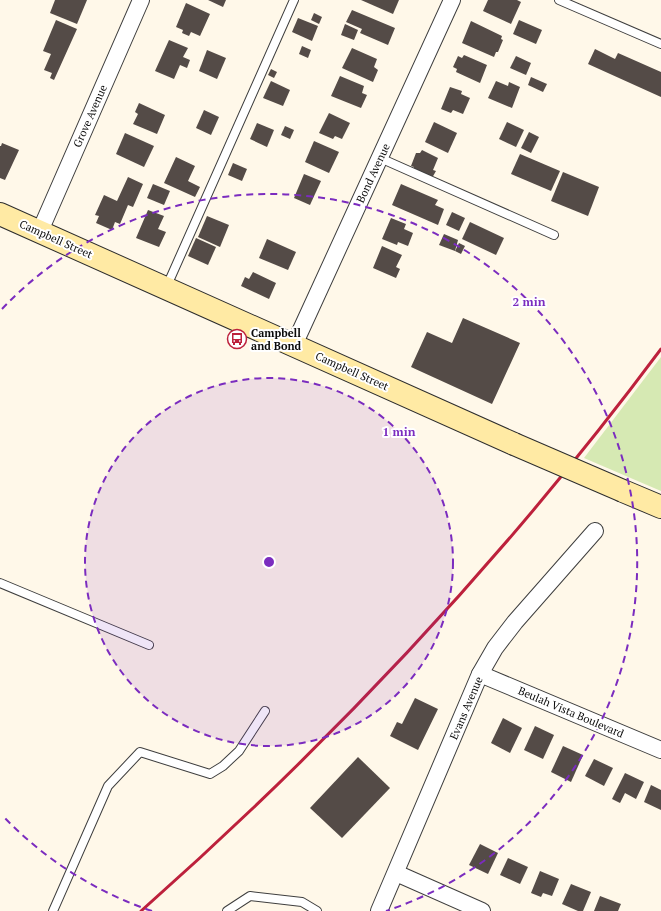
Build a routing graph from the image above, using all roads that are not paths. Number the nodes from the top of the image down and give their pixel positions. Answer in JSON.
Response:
{"nodes":[{"id":1,"x":141,"y":0,"type":"edge"},
{"id":2,"x":294,"y":0,"type":"edge"},
{"id":3,"x":452,"y":0,"type":"edge"},
{"id":4,"x":559,"y":0,"type":"edge"},
{"id":5,"x":661,"y":44,"type":"edge"},
{"id":6,"x":380,"y":158,"type":"junction"},
{"id":7,"x":0,"y":214,"type":"edge"},
{"id":8,"x":40,"y":231,"type":"junction"},
{"id":9,"x":554,"y":235,"type":"dead end"},
{"id":10,"x":166,"y":288,"type":"junction"},
{"id":11,"x":294,"y":346,"type":"junction"},
{"id":12,"x":661,"y":507,"type":"edge"},
{"id":13,"x":595,"y":531,"type":"dead end"},
{"id":14,"x":0,"y":583,"type":"edge"},
{"id":15,"x":149,"y":645,"type":"dead end"},
{"id":16,"x":480,"y":674,"type":"junction"},
{"id":17,"x":265,"y":711,"type":"dead end"},
{"id":18,"x":661,"y":750,"type":"edge"},
{"id":19,"x":396,"y":873,"type":"junction"},
{"id":20,"x":315,"y":910,"type":"edge"},
{"id":21,"x":53,"y":911,"type":"edge"},
{"id":22,"x":227,"y":911,"type":"edge"},
{"id":23,"x":379,"y":911,"type":"edge"},
{"id":24,"x":482,"y":911,"type":"edge"}],
"edges":[{"from":1,"to":8,"type":"street","name":"Grove Avenue"},
{"from":2,"to":10,"type":"lane"},
{"from":3,"to":6,"type":"street","name":"Bond Avenue"},
{"from":4,"to":5,"type":"lane"},
{"from":6,"to":9,"type":"lane"},
{"from":6,"to":11,"type":"street","name":"Bond Avenue"},
{"from":7,"to":8,"type":"main road","name":"Campbell Street"},
{"from":8,"to":10,"type":"main road","name":"Campbell Street"},
{"from":10,"to":11,"type":"main road","name":"Campbell Street"},
{"from":11,"to":12,"type":"main road","name":"Campbell Street","bridge":true},
{"from":13,"to":16,"type":"street","name":"Evans Avenue"},
{"from":14,"to":15,"type":"lane"},
{"from":16,"to":18,"type":"street","name":"Beulah Vista Boulevard"},
{"from":16,"to":19,"type":"street","name":"Evans Avenue"},
{"from":17,"to":21,"type":"lane"},
{"from":19,"to":23,"type":"street","name":"Evans Avenue"},
{"from":19,"to":24,"type":"street"},
{"from":20,"to":22,"type":"lane"}]}
